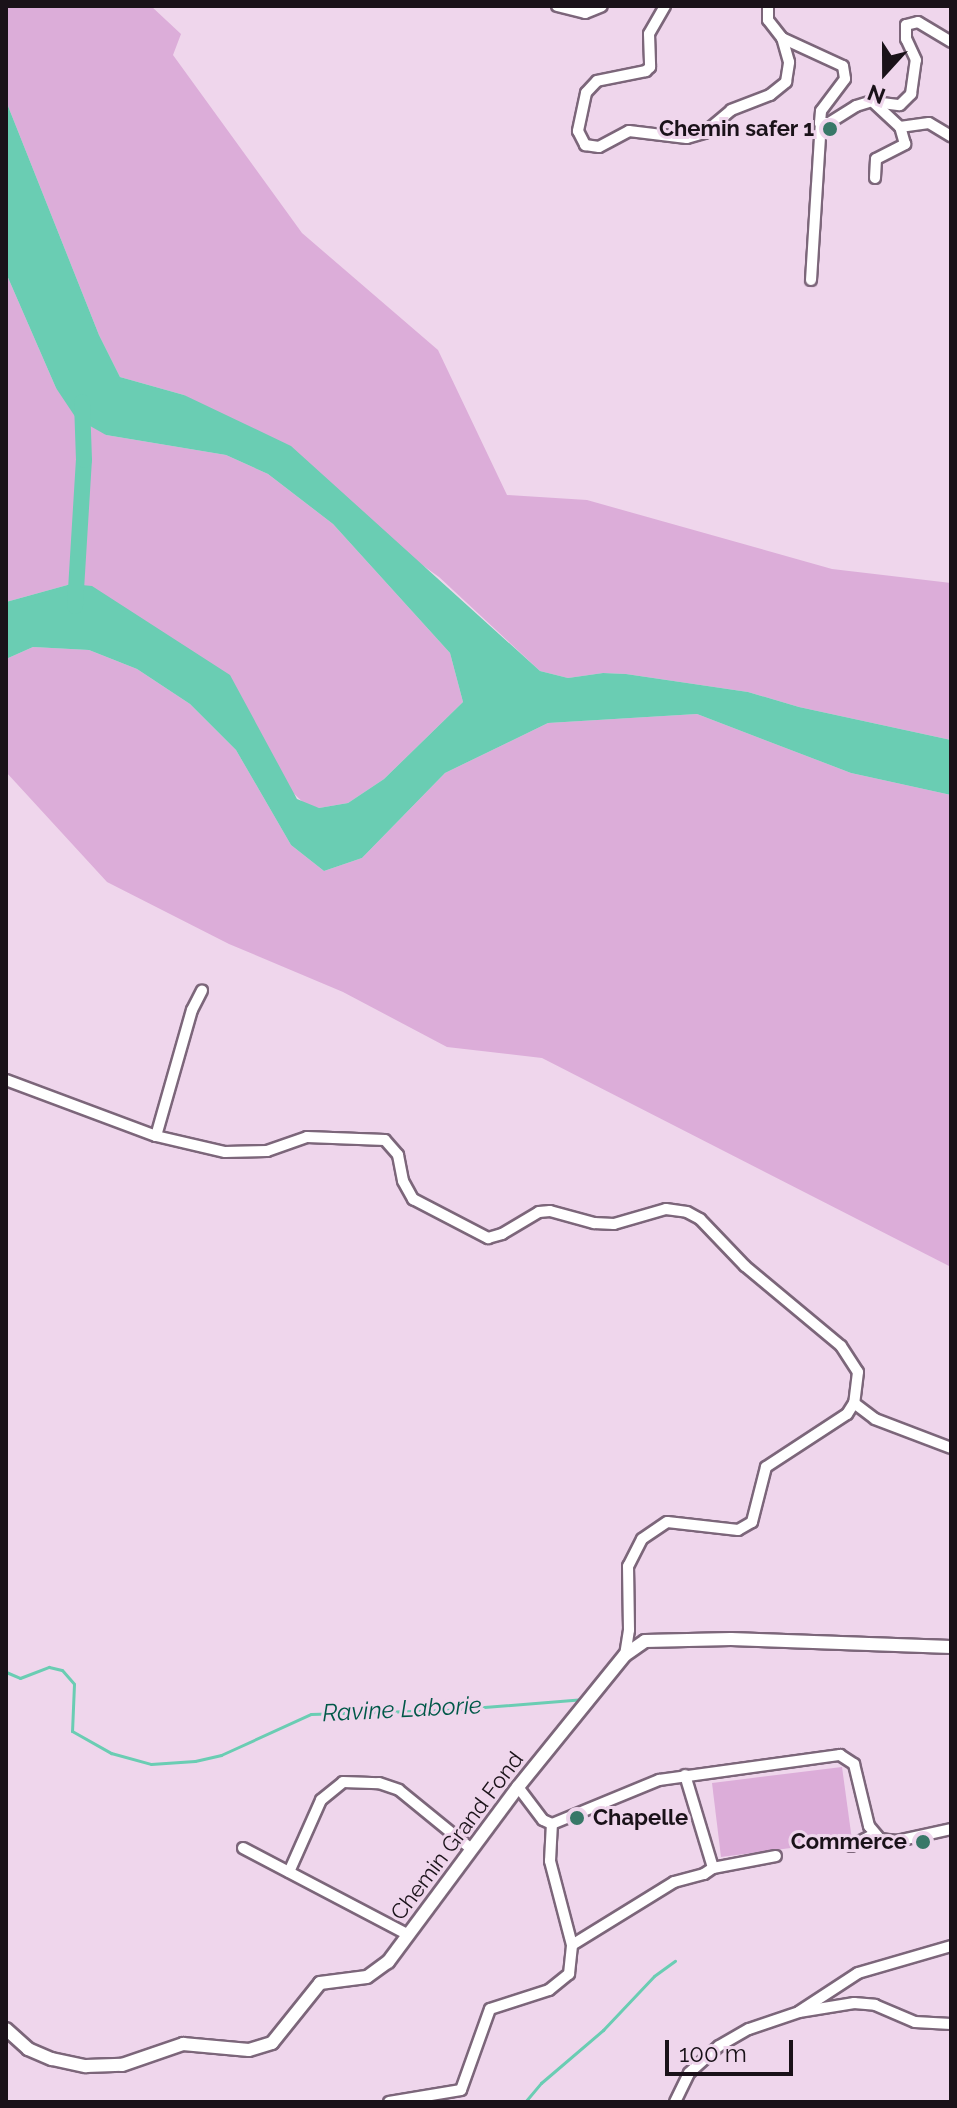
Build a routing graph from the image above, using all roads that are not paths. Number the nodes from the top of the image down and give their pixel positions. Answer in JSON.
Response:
{"nodes":[{"id":1,"x":557,"y":6,"type":"edge"},
{"id":2,"x":602,"y":6,"type":"edge"},
{"id":3,"x":665,"y":6,"type":"edge"},
{"id":4,"x":768,"y":6,"type":"edge"},
{"id":5,"x":782,"y":38,"type":"junction"},
{"id":6,"x":951,"y":42,"type":"edge"},
{"id":7,"x":872,"y":101,"type":"junction"},
{"id":8,"x":821,"y":123,"type":"junction"},
{"id":9,"x":900,"y":127,"type":"junction"},
{"id":10,"x":951,"y":136,"type":"edge"},
{"id":11,"x":875,"y":178,"type":"dead end"},
{"id":12,"x":811,"y":280,"type":"dead end"},
{"id":13,"x":202,"y":990,"type":"dead end"},
{"id":14,"x":6,"y":1080,"type":"edge"},
{"id":15,"x":156,"y":1136,"type":"junction"},
{"id":16,"x":854,"y":1403,"type":"junction"},
{"id":17,"x":951,"y":1448,"type":"edge"},
{"id":18,"x":951,"y":1647,"type":"edge"},
{"id":19,"x":625,"y":1655,"type":"junction"},
{"id":20,"x":685,"y":1775,"type":"junction"},
{"id":21,"x":518,"y":1787,"type":"junction"},
{"id":22,"x":552,"y":1824,"type":"junction"},
{"id":23,"x":951,"y":1829,"type":"edge"},
{"id":24,"x":873,"y":1835,"type":"junction"},
{"id":25,"x":851,"y":1846,"type":"dead end"},
{"id":26,"x":243,"y":1848,"type":"dead end"},
{"id":27,"x":470,"y":1848,"type":"junction"},
{"id":28,"x":776,"y":1856,"type":"dead end"},
{"id":29,"x":713,"y":1868,"type":"junction"},
{"id":30,"x":289,"y":1872,"type":"junction"},
{"id":31,"x":407,"y":1934,"type":"junction"},
{"id":32,"x":572,"y":1945,"type":"junction"},
{"id":33,"x":951,"y":1946,"type":"edge"},
{"id":34,"x":799,"y":2012,"type":"junction"},
{"id":35,"x":951,"y":2024,"type":"edge"},
{"id":36,"x":6,"y":2029,"type":"edge"},
{"id":37,"x":389,"y":2102,"type":"edge"},
{"id":38,"x":675,"y":2102,"type":"edge"}],
"edges":[{"from":1,"to":2,"type":"street"},
{"from":3,"to":5,"type":"street"},
{"from":4,"to":5,"type":"street"},
{"from":5,"to":8,"type":"street"},
{"from":6,"to":7,"type":"street"},
{"from":7,"to":8,"type":"street"},
{"from":7,"to":9,"type":"street"},
{"from":8,"to":12,"type":"street"},
{"from":9,"to":10,"type":"street"},
{"from":9,"to":11,"type":"street"},
{"from":13,"to":15,"type":"street"},
{"from":14,"to":15,"type":"street"},
{"from":15,"to":16,"type":"street"},
{"from":16,"to":17,"type":"street"},
{"from":16,"to":19,"type":"street"},
{"from":18,"to":19,"type":"street","name":"Chemin Grand Fond"},
{"from":19,"to":21,"type":"street","name":"Chemin Grand Fond"},
{"from":20,"to":22,"type":"street"},
{"from":20,"to":24,"type":"street"},
{"from":20,"to":29,"type":"street"},
{"from":21,"to":22,"type":"street"},
{"from":21,"to":27,"type":"street","name":"Chemin Grand Fond"},
{"from":22,"to":32,"type":"street"},
{"from":23,"to":24,"type":"street"},
{"from":24,"to":25,"type":"street"},
{"from":26,"to":30,"type":"street"},
{"from":27,"to":30,"type":"street"},
{"from":27,"to":31,"type":"street","name":"Chemin Grand Fond"},
{"from":28,"to":29,"type":"street"},
{"from":29,"to":32,"type":"street"},
{"from":30,"to":31,"type":"street"},
{"from":31,"to":36,"type":"street","name":"Chemin Grand Fond"},
{"from":32,"to":37,"type":"street"},
{"from":33,"to":34,"type":"street"},
{"from":34,"to":35,"type":"street"},
{"from":34,"to":38,"type":"street"}]}
